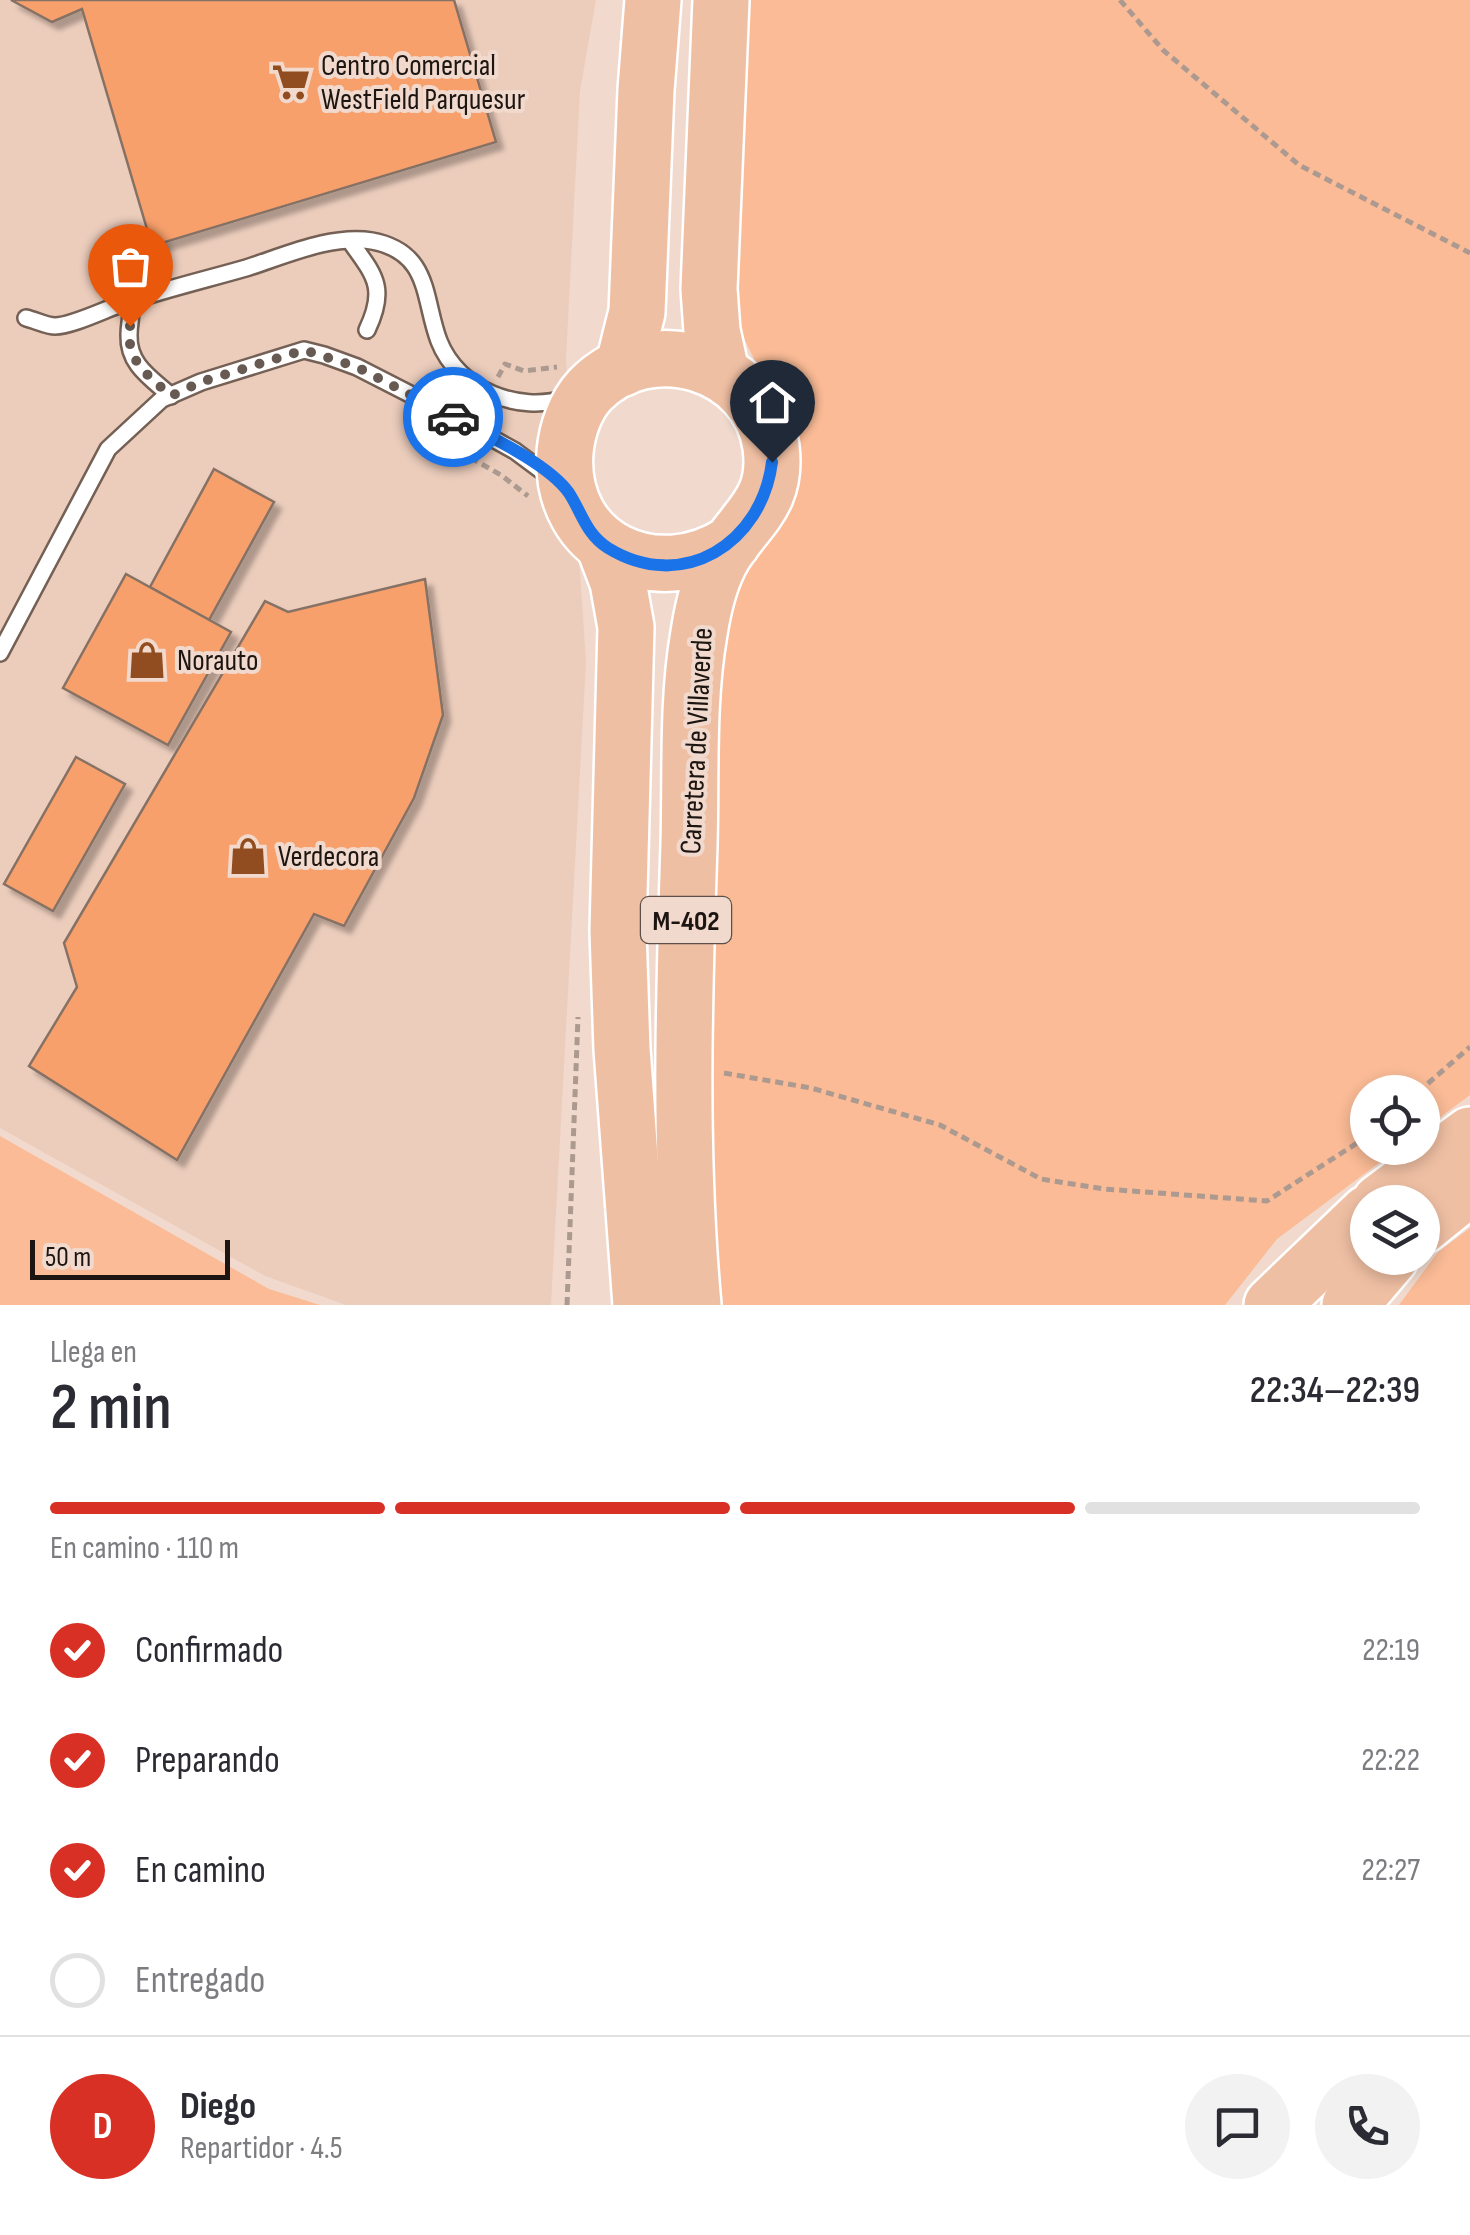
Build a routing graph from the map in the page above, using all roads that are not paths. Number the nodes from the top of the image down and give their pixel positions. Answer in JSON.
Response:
{"nodes":[{"id":1,"x":653,"y":0,"type":"edge"},
{"id":2,"x":722,"y":0,"type":"edge"},
{"id":3,"x":350,"y":241,"type":"junction"},
{"id":4,"x":130,"y":301,"type":"junction"},
{"id":5,"x":26,"y":318,"type":"dead end"},
{"id":6,"x":367,"y":330,"type":"dead end"},
{"id":7,"x":721,"y":372,"type":"junction"},
{"id":8,"x":593,"y":374,"type":"junction"},
{"id":9,"x":171,"y":396,"type":"junction"},
{"id":10,"x":553,"y":499,"type":"junction"},
{"id":11,"x":732,"y":543,"type":"junction"},
{"id":12,"x":604,"y":545,"type":"junction"},
{"id":13,"x":0,"y":654,"type":"edge"},
{"id":14,"x":599,"y":997,"type":"junction"},
{"id":15,"x":1470,"y":1135,"type":"edge"},
{"id":16,"x":1403,"y":1185,"type":"edge"},
{"id":17,"x":1470,"y":1187,"type":"edge"},
{"id":18,"x":1440,"y":1211,"type":"edge"},
{"id":19,"x":1350,"y":1230,"type":"edge"},
{"id":20,"x":1376,"y":1275,"type":"edge"},
{"id":21,"x":603,"y":1305,"type":"edge"},
{"id":22,"x":641,"y":1305,"type":"edge"},
{"id":23,"x":693,"y":1305,"type":"edge"},
{"id":24,"x":1272,"y":1305,"type":"edge"},
{"id":25,"x":1350,"y":1305,"type":"edge"}],
"edges":[{"from":1,"to":8,"type":"highway"},
{"from":2,"to":7,"type":"highway"},
{"from":3,"to":4,"type":"lane"},
{"from":3,"to":6,"type":"lane"},
{"from":3,"to":8,"type":"lane"},
{"from":4,"to":5,"type":"lane"},
{"from":4,"to":9,"type":"lane"},
{"from":7,"to":8,"type":"highway"},
{"from":7,"to":11,"type":"highway"},
{"from":8,"to":10,"type":"highway"},
{"from":9,"to":10,"type":"lane"},
{"from":9,"to":13,"type":"lane"},
{"from":10,"to":12,"type":"highway"},
{"from":11,"to":12,"type":"highway"},
{"from":11,"to":23,"type":"highway","name":"Carretera de Villaverde","number":"M-402"},
{"from":12,"to":14,"type":"highway","number":"M-402"},
{"from":14,"to":21,"type":"highway"},
{"from":14,"to":22,"type":"highway","number":"M-402"},
{"from":15,"to":16,"type":"highway"},
{"from":17,"to":18,"type":"highway"},
{"from":19,"to":24,"type":"highway"},
{"from":20,"to":25,"type":"highway"}]}
